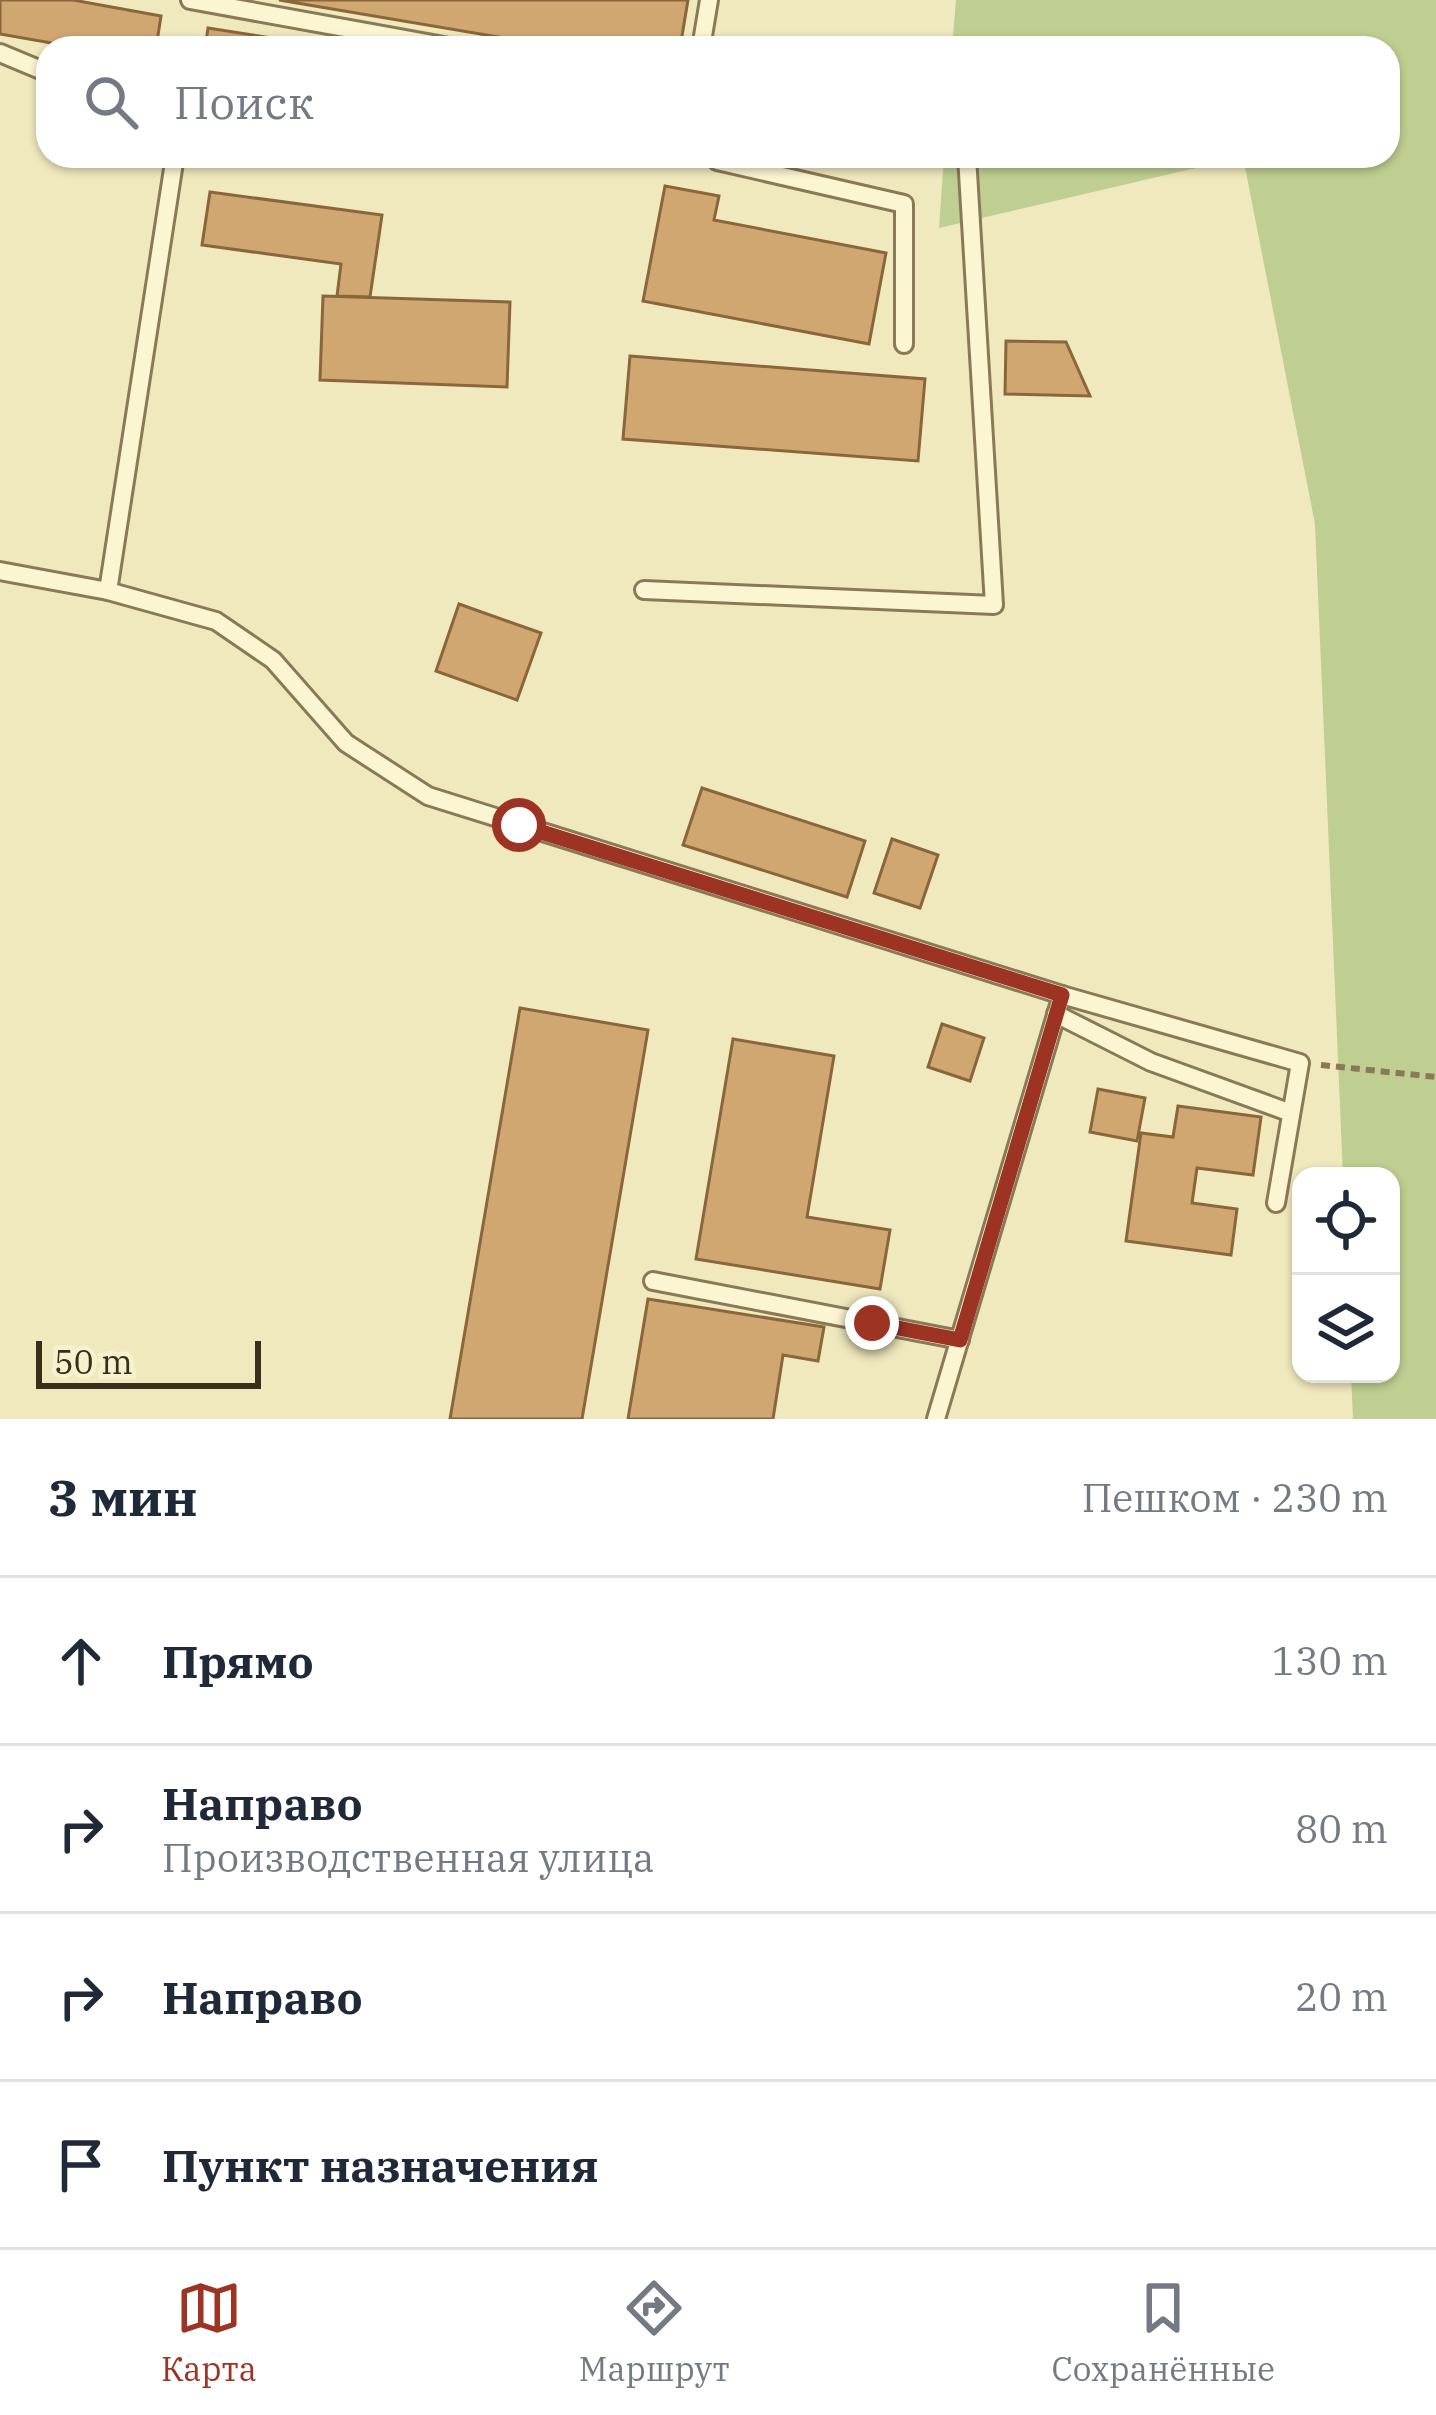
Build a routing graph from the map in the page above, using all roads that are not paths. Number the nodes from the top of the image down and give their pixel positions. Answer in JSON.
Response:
{"nodes":[{"id":1,"x":190,"y":0,"type":"edge"},
{"id":2,"x":709,"y":0,"type":"edge"},
{"id":3,"x":389,"y":36,"type":"edge"},
{"id":4,"x":703,"y":36,"type":"edge"},
{"id":5,"x":0,"y":53,"type":"edge"},
{"id":6,"x":36,"y":69,"type":"edge"},
{"id":7,"x":173,"y":168,"type":"edge"},
{"id":8,"x":747,"y":168,"type":"edge"},
{"id":9,"x":968,"y":168,"type":"edge"},
{"id":10,"x":904,"y":344,"type":"dead end"},
{"id":11,"x":0,"y":571,"type":"edge"},
{"id":12,"x":644,"y":590,"type":"dead end"},
{"id":13,"x":108,"y":591,"type":"junction"},
{"id":14,"x":1062,"y":995,"type":"junction"},
{"id":15,"x":1056,"y":1014,"type":"junction"},
{"id":16,"x":1292,"y":1113,"type":"junction"},
{"id":17,"x":1276,"y":1203,"type":"dead end"},
{"id":18,"x":652,"y":1281,"type":"dead end"},
{"id":19,"x":960,"y":1340,"type":"junction"},
{"id":20,"x":936,"y":1419,"type":"edge"}],
"edges":[{"from":1,"to":3,"type":"lane"},
{"from":2,"to":4,"type":"lane"},
{"from":5,"to":6,"type":"lane"},
{"from":7,"to":13,"type":"lane"},
{"from":8,"to":10,"type":"lane"},
{"from":9,"to":12,"type":"lane"},
{"from":11,"to":13,"type":"lane"},
{"from":13,"to":14,"type":"lane"},
{"from":14,"to":15,"type":"lane"},
{"from":14,"to":16,"type":"lane"},
{"from":15,"to":16,"type":"lane"},
{"from":15,"to":19,"type":"lane"},
{"from":16,"to":17,"type":"lane"},
{"from":18,"to":19,"type":"lane"},
{"from":19,"to":20,"type":"lane"}]}
